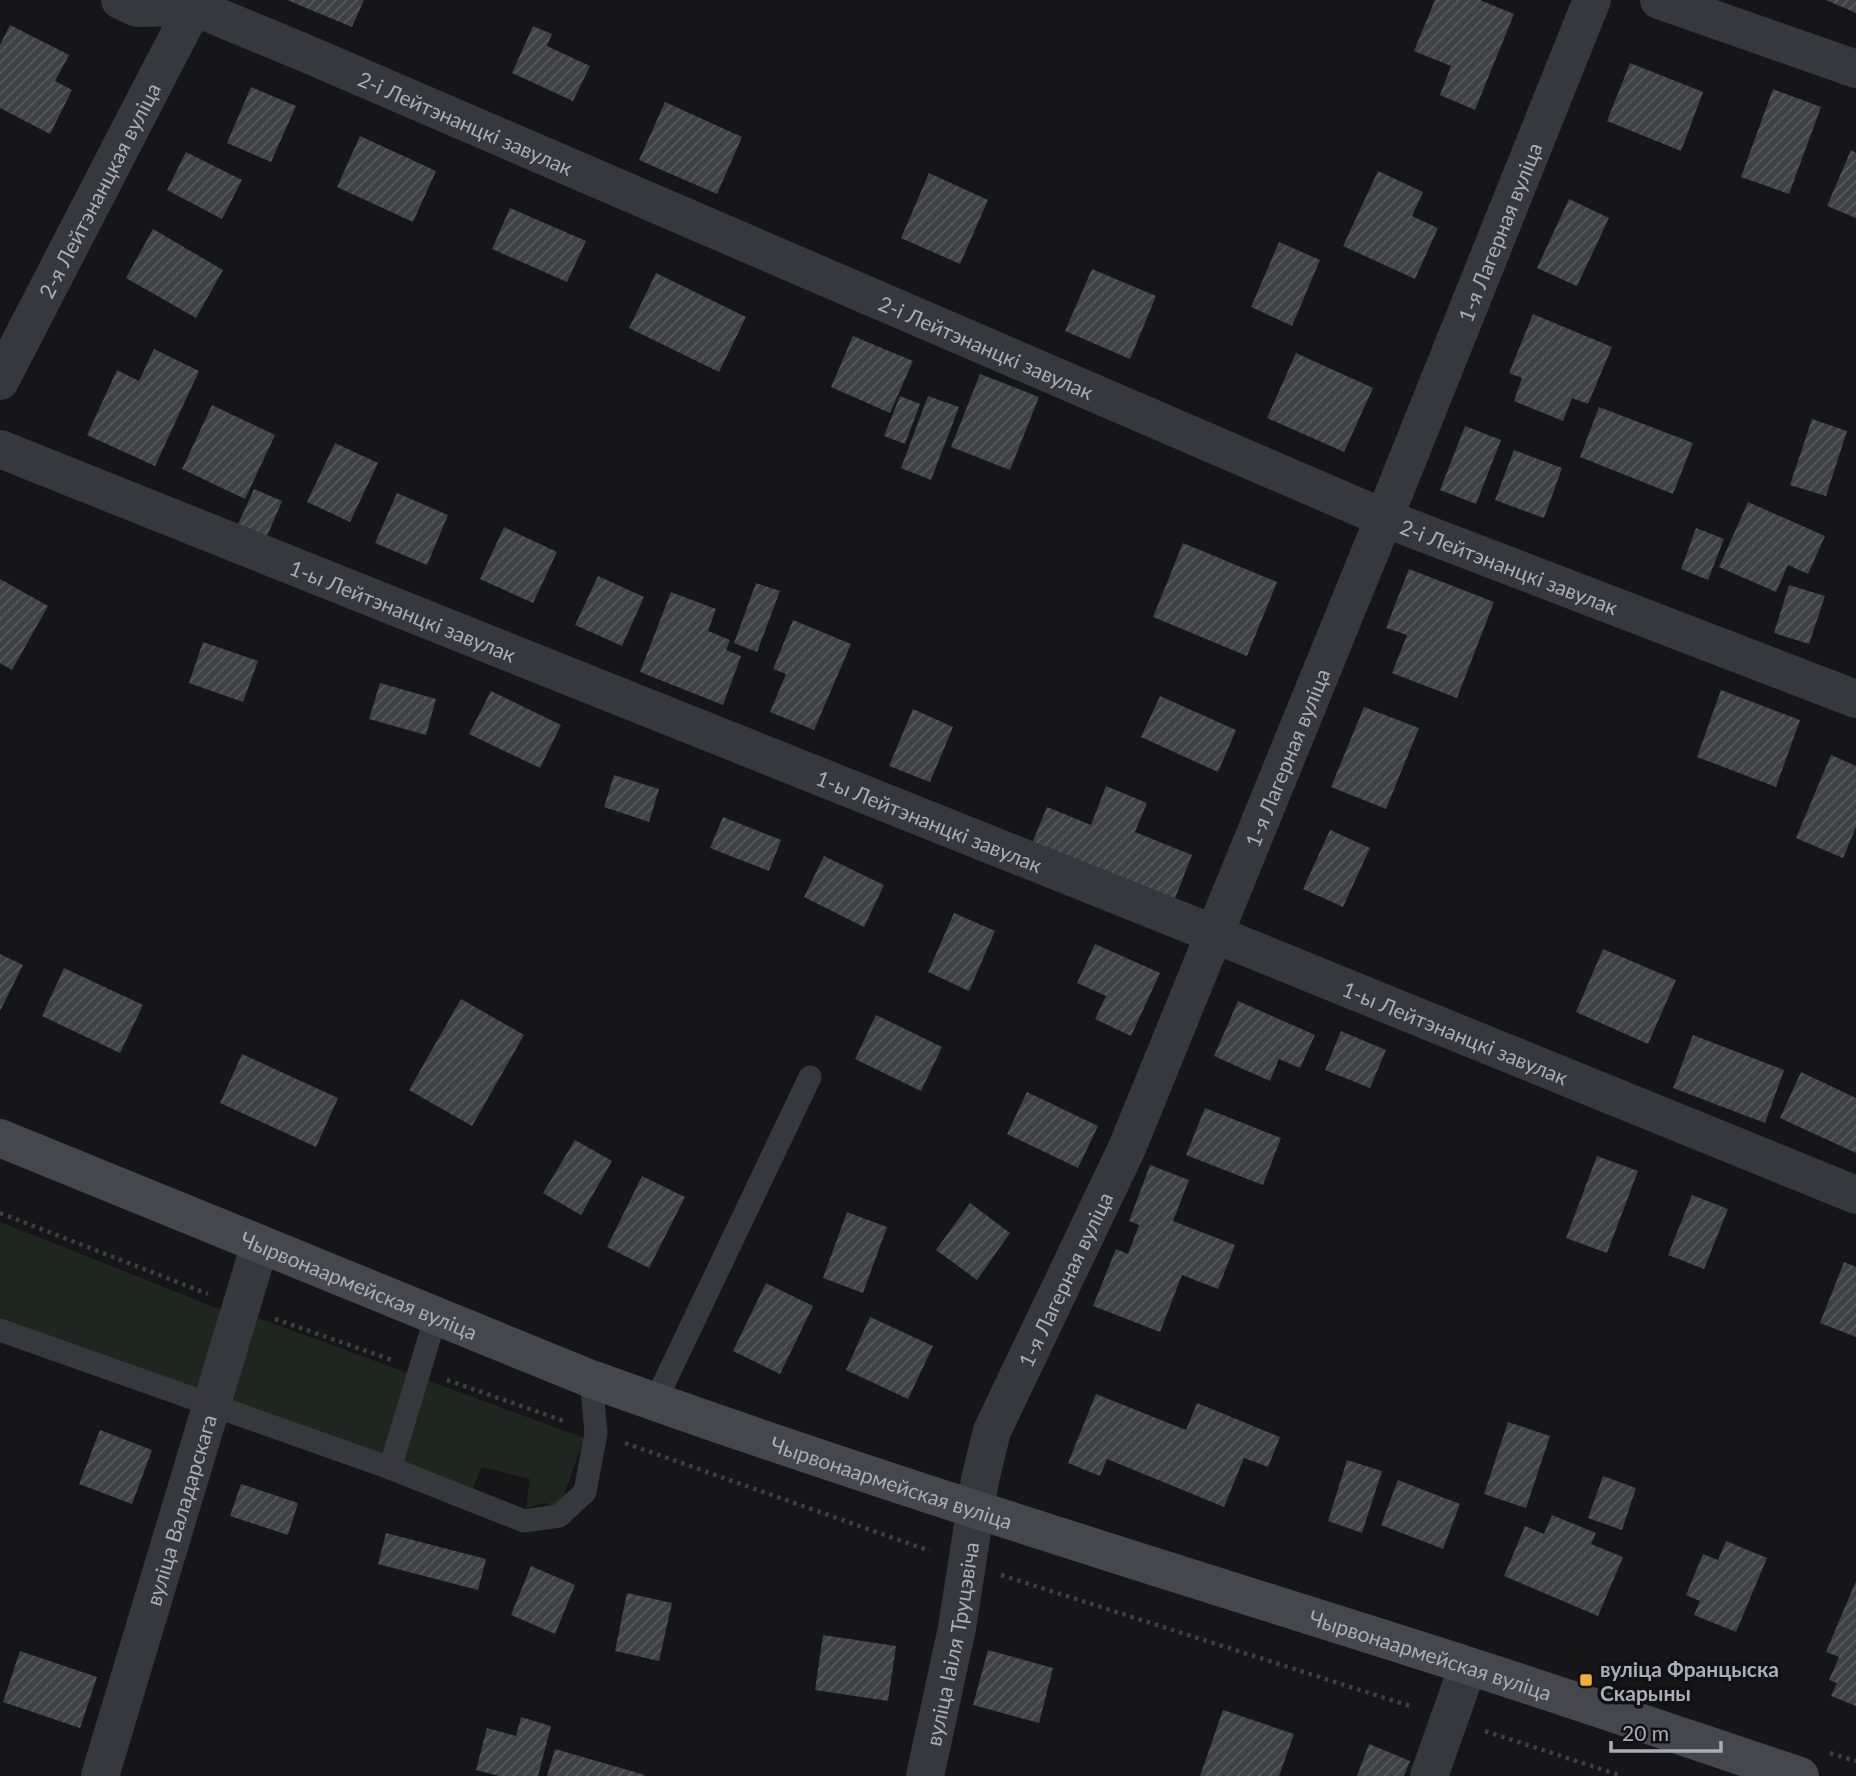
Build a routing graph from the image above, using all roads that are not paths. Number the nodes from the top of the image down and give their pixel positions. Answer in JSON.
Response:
{"nodes":[{"id":1,"x":120,"y":0,"type":"edge"},
{"id":2,"x":1592,"y":0,"type":"edge"},
{"id":3,"x":1659,"y":0,"type":"edge"},
{"id":4,"x":195,"y":4,"type":"edge"},
{"id":5,"x":1856,"y":69,"type":"edge"},
{"id":6,"x":0,"y":381,"type":"edge"},
{"id":7,"x":0,"y":449,"type":"edge"},
{"id":8,"x":1384,"y":518,"type":"junction"},
{"id":9,"x":1856,"y":699,"type":"edge"},
{"id":10,"x":1213,"y":934,"type":"junction"},
{"id":11,"x":810,"y":1077,"type":"dead end"},
{"id":12,"x":0,"y":1138,"type":"edge"},
{"id":13,"x":1856,"y":1195,"type":"edge"},
{"id":14,"x":260,"y":1244,"type":"junction"},
{"id":15,"x":436,"y":1316,"type":"junction"},
{"id":16,"x":0,"y":1330,"type":"edge"},
{"id":17,"x":591,"y":1379,"type":"junction"},
{"id":18,"x":655,"y":1402,"type":"junction"},
{"id":19,"x":212,"y":1404,"type":"junction"},
{"id":20,"x":390,"y":1468,"type":"junction"},
{"id":21,"x":976,"y":1511,"type":"junction"},
{"id":22,"x":1468,"y":1666,"type":"junction"},
{"id":23,"x":100,"y":1776,"type":"edge"},
{"id":24,"x":925,"y":1776,"type":"edge"},
{"id":25,"x":1429,"y":1776,"type":"edge"},
{"id":26,"x":1800,"y":1776,"type":"edge"}],
"edges":[{"from":1,"to":4,"type":"street","name":"2-і Лейтэнанцкі завулак"},
{"from":2,"to":8,"type":"street","name":"1-я Лагерная вуліца"},
{"from":3,"to":5,"type":"street"},
{"from":4,"to":6,"type":"street","name":"2-я Лейтэнанцкая вуліца"},
{"from":4,"to":8,"type":"street","name":"2-і Лейтэнанцкі завулак"},
{"from":7,"to":10,"type":"street","name":"1-ы Лейтэнанцкі завулак"},
{"from":8,"to":9,"type":"street","name":"2-і Лейтэнанцкі завулак"},
{"from":8,"to":10,"type":"street","name":"1-я Лагерная вуліца"},
{"from":10,"to":13,"type":"street","name":"1-ы Лейтэнанцкі завулак"},
{"from":10,"to":21,"type":"street","name":"1-я Лагерная вуліца"},
{"from":11,"to":18,"type":"lane"},
{"from":12,"to":14,"type":"main road","name":"Чырвонаармейская вуліца"},
{"from":14,"to":15,"type":"main road","name":"Чырвонаармейская вуліца"},
{"from":14,"to":19,"type":"street","name":"вуліца Валадарскага"},
{"from":15,"to":17,"type":"main road","name":"Чырвонаармейская вуліца"},
{"from":15,"to":20,"type":"lane"},
{"from":16,"to":19,"type":"lane"},
{"from":17,"to":18,"type":"main road","name":"Чырвонаармейская вуліца"},
{"from":17,"to":20,"type":"lane"},
{"from":18,"to":21,"type":"main road","name":"Чырвонаармейская вуліца"},
{"from":19,"to":20,"type":"lane"},
{"from":19,"to":23,"type":"street","name":"вуліца Валадарскага"},
{"from":21,"to":22,"type":"main road","name":"Чырвонаармейская вуліца"},
{"from":21,"to":24,"type":"street","name":"вуліца Іаіля Труцэвіча"},
{"from":22,"to":25,"type":"street"},
{"from":22,"to":26,"type":"main road","name":"Чырвонаармейская вуліца"}]}
